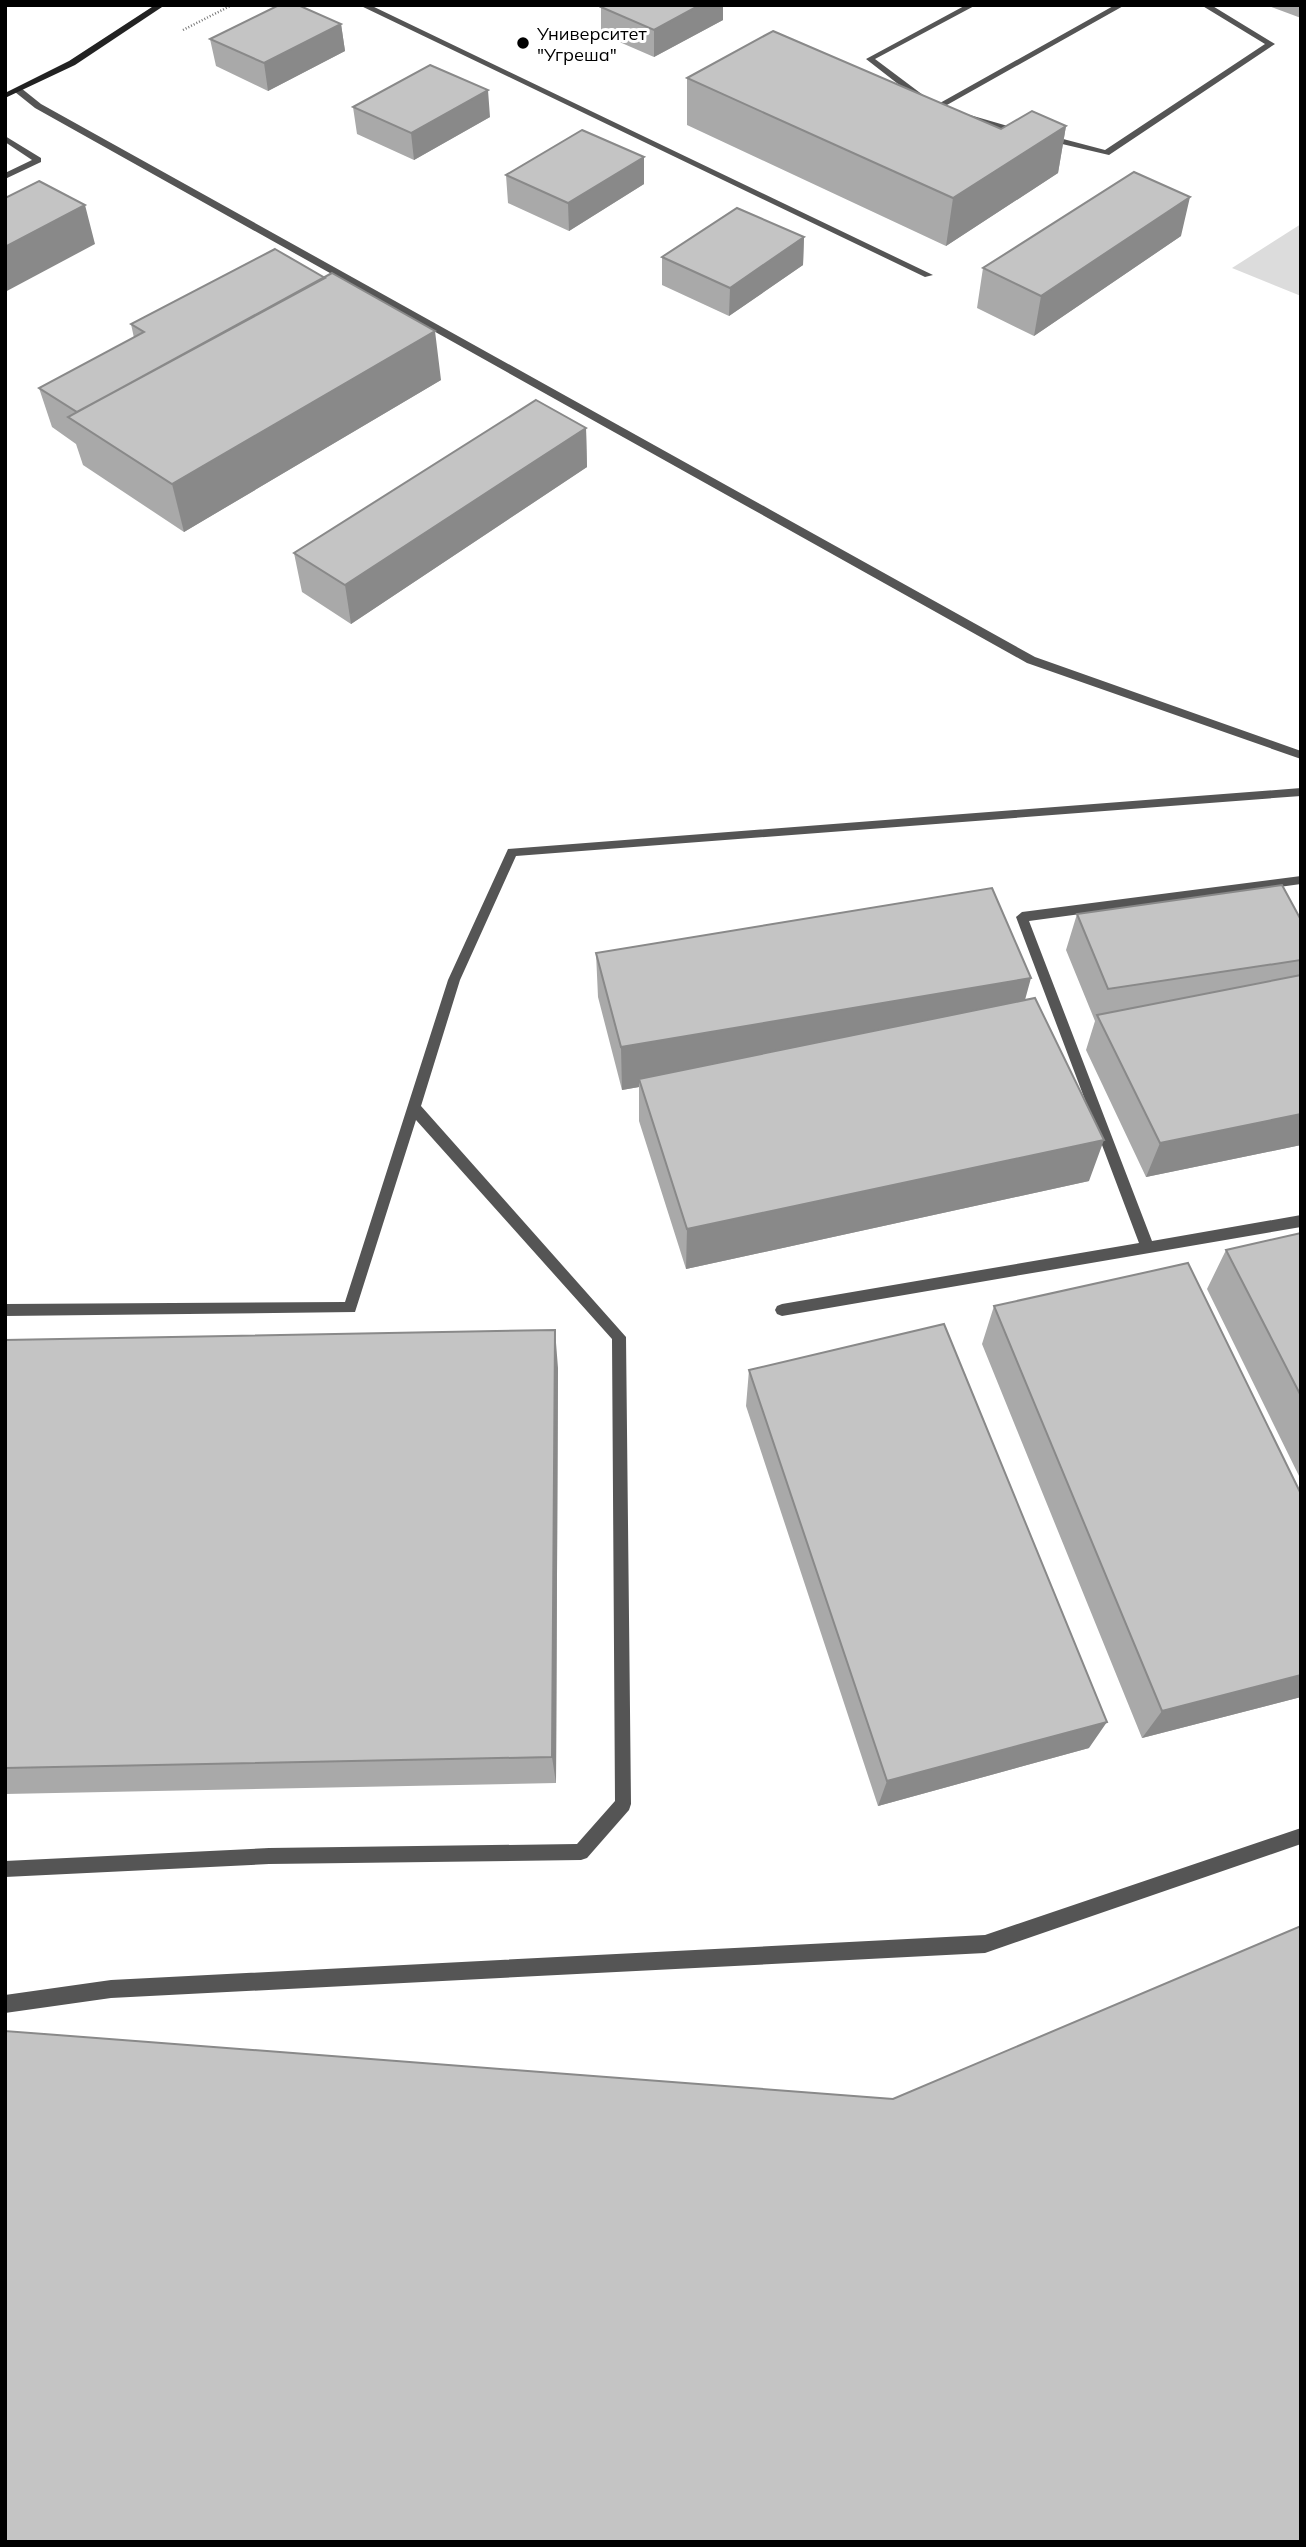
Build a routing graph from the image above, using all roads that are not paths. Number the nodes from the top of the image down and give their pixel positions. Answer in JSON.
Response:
{"nodes":[{"id":1,"x":161,"y":5,"type":"edge"},
{"id":2,"x":363,"y":5,"type":"edge"},
{"id":3,"x":972,"y":5,"type":"edge"},
{"id":4,"x":1121,"y":5,"type":"edge"},
{"id":5,"x":1205,"y":5,"type":"edge"},
{"id":6,"x":18,"y":90,"type":"junction"},
{"id":7,"x":5,"y":96,"type":"edge"},
{"id":8,"x":935,"y":108,"type":"junction"},
{"id":9,"x":1027,"y":132,"type":"edge"},
{"id":10,"x":1040,"y":136,"type":"edge"},
{"id":11,"x":5,"y":138,"type":"edge"},
{"id":12,"x":5,"y":176,"type":"edge"},
{"id":13,"x":928,"y":275,"type":"dead end"},
{"id":14,"x":1301,"y":755,"type":"edge"},
{"id":15,"x":1301,"y":792,"type":"edge"},
{"id":16,"x":1301,"y":880,"type":"edge"},
{"id":17,"x":414,"y":1108,"type":"junction"},
{"id":18,"x":1301,"y":1221,"type":"edge"},
{"id":19,"x":1148,"y":1247,"type":"junction"},
{"id":20,"x":5,"y":1310,"type":"edge"},
{"id":21,"x":782,"y":1310,"type":"dead end"},
{"id":22,"x":1301,"y":1836,"type":"edge"},
{"id":23,"x":5,"y":1869,"type":"edge"},
{"id":24,"x":5,"y":2004,"type":"edge"}],
"edges":[{"from":1,"to":6,"type":"main road"},
{"from":2,"to":13,"type":"lane"},
{"from":3,"to":8,"type":"lane"},
{"from":4,"to":8,"type":"lane"},
{"from":5,"to":10,"type":"lane"},
{"from":6,"to":7,"type":"main road"},
{"from":6,"to":14,"type":"lane"},
{"from":8,"to":9,"type":"lane"},
{"from":11,"to":12,"type":"lane"},
{"from":15,"to":17,"type":"lane"},
{"from":16,"to":19,"type":"lane"},
{"from":17,"to":20,"type":"lane"},
{"from":17,"to":23,"type":"lane"},
{"from":18,"to":19,"type":"lane"},
{"from":19,"to":21,"type":"lane"},
{"from":22,"to":24,"type":"lane"}]}
